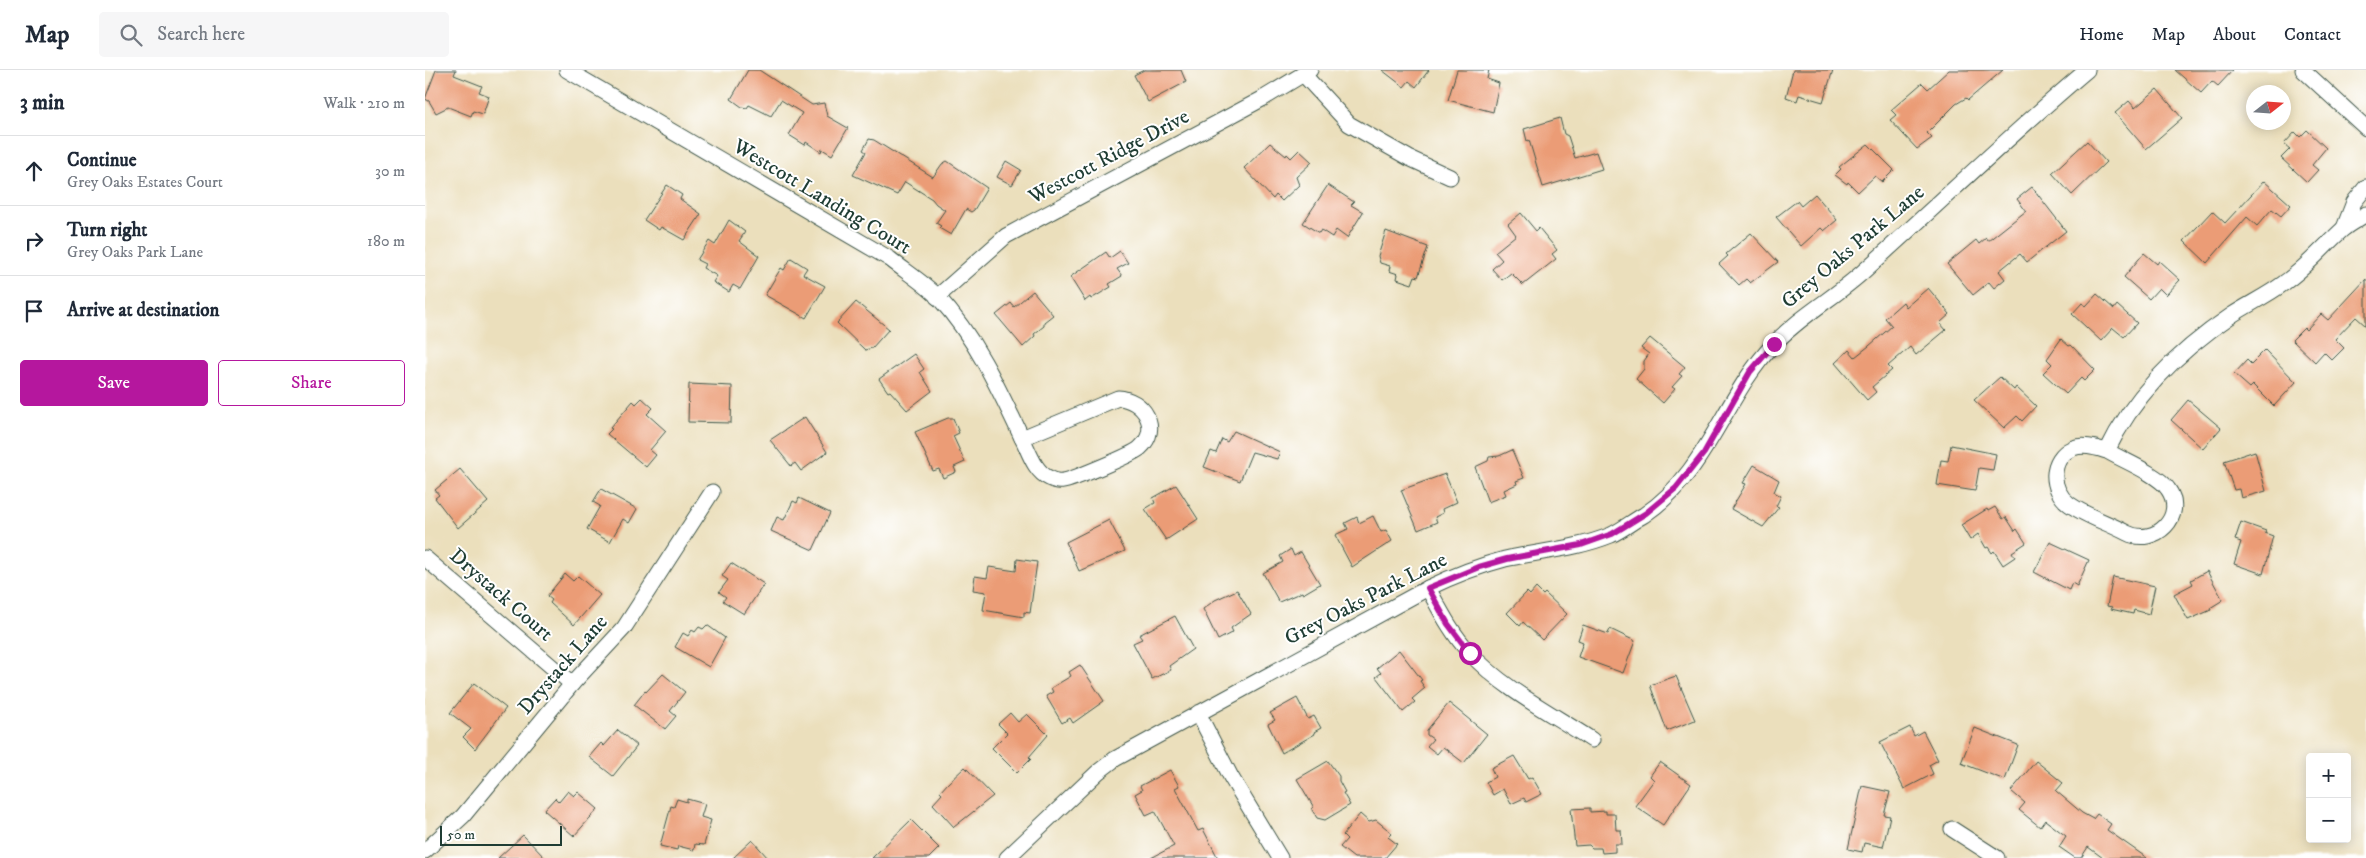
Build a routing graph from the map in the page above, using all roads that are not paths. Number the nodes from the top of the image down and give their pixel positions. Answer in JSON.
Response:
{"nodes":[{"id":1,"x":567,"y":70,"type":"edge"},
{"id":2,"x":2087,"y":70,"type":"edge"},
{"id":3,"x":2303,"y":70,"type":"edge"},
{"id":4,"x":1307,"y":73,"type":"edge"},
{"id":5,"x":2366,"y":128,"type":"edge"},
{"id":6,"x":1450,"y":177,"type":"dead end"},
{"id":7,"x":2366,"y":187,"type":"edge"},
{"id":8,"x":2366,"y":214,"type":"edge"},
{"id":9,"x":2344,"y":228,"type":"junction"},
{"id":10,"x":937,"y":297,"type":"junction"},
{"id":11,"x":1022,"y":438,"type":"junction"},
{"id":12,"x":2107,"y":451,"type":"junction"},
{"id":13,"x":712,"y":492,"type":"dead end"},
{"id":14,"x":425,"y":558,"type":"edge"},
{"id":15,"x":1428,"y":588,"type":"junction"},
{"id":16,"x":571,"y":684,"type":"junction"},
{"id":17,"x":1198,"y":713,"type":"junction"},
{"id":18,"x":1592,"y":740,"type":"dead end"},
{"id":19,"x":1952,"y":829,"type":"dead end"},
{"id":20,"x":425,"y":851,"type":"edge"},
{"id":21,"x":1007,"y":858,"type":"edge"},
{"id":22,"x":1280,"y":858,"type":"edge"},
{"id":23,"x":1997,"y":858,"type":"edge"}],
"edges":[{"from":1,"to":10,"type":"street","name":"Westcott Landing Court"},
{"from":2,"to":15,"type":"street","name":"Grey Oaks Park Lane"},
{"from":3,"to":5,"type":"street"},
{"from":4,"to":6,"type":"street"},
{"from":4,"to":10,"type":"street","name":"Westcott Ridge Drive"},
{"from":7,"to":9,"type":"street"},
{"from":8,"to":9,"type":"street"},
{"from":9,"to":12,"type":"street"},
{"from":10,"to":11,"type":"street","name":"Westcott Landing Court"},
{"from":11,"to":11,"type":"street","name":"Westcott Landing Court"},
{"from":12,"to":12,"type":"street"},
{"from":13,"to":16,"type":"street","name":"Drystack Lane"},
{"from":14,"to":16,"type":"street","name":"Drystack Court"},
{"from":15,"to":17,"type":"street","name":"Grey Oaks Park Lane"},
{"from":15,"to":18,"type":"street"},
{"from":16,"to":20,"type":"street","name":"Drystack Lane"},
{"from":17,"to":21,"type":"street","name":"Grey Oaks Park Lane"},
{"from":17,"to":22,"type":"street"},
{"from":19,"to":23,"type":"street"}]}
